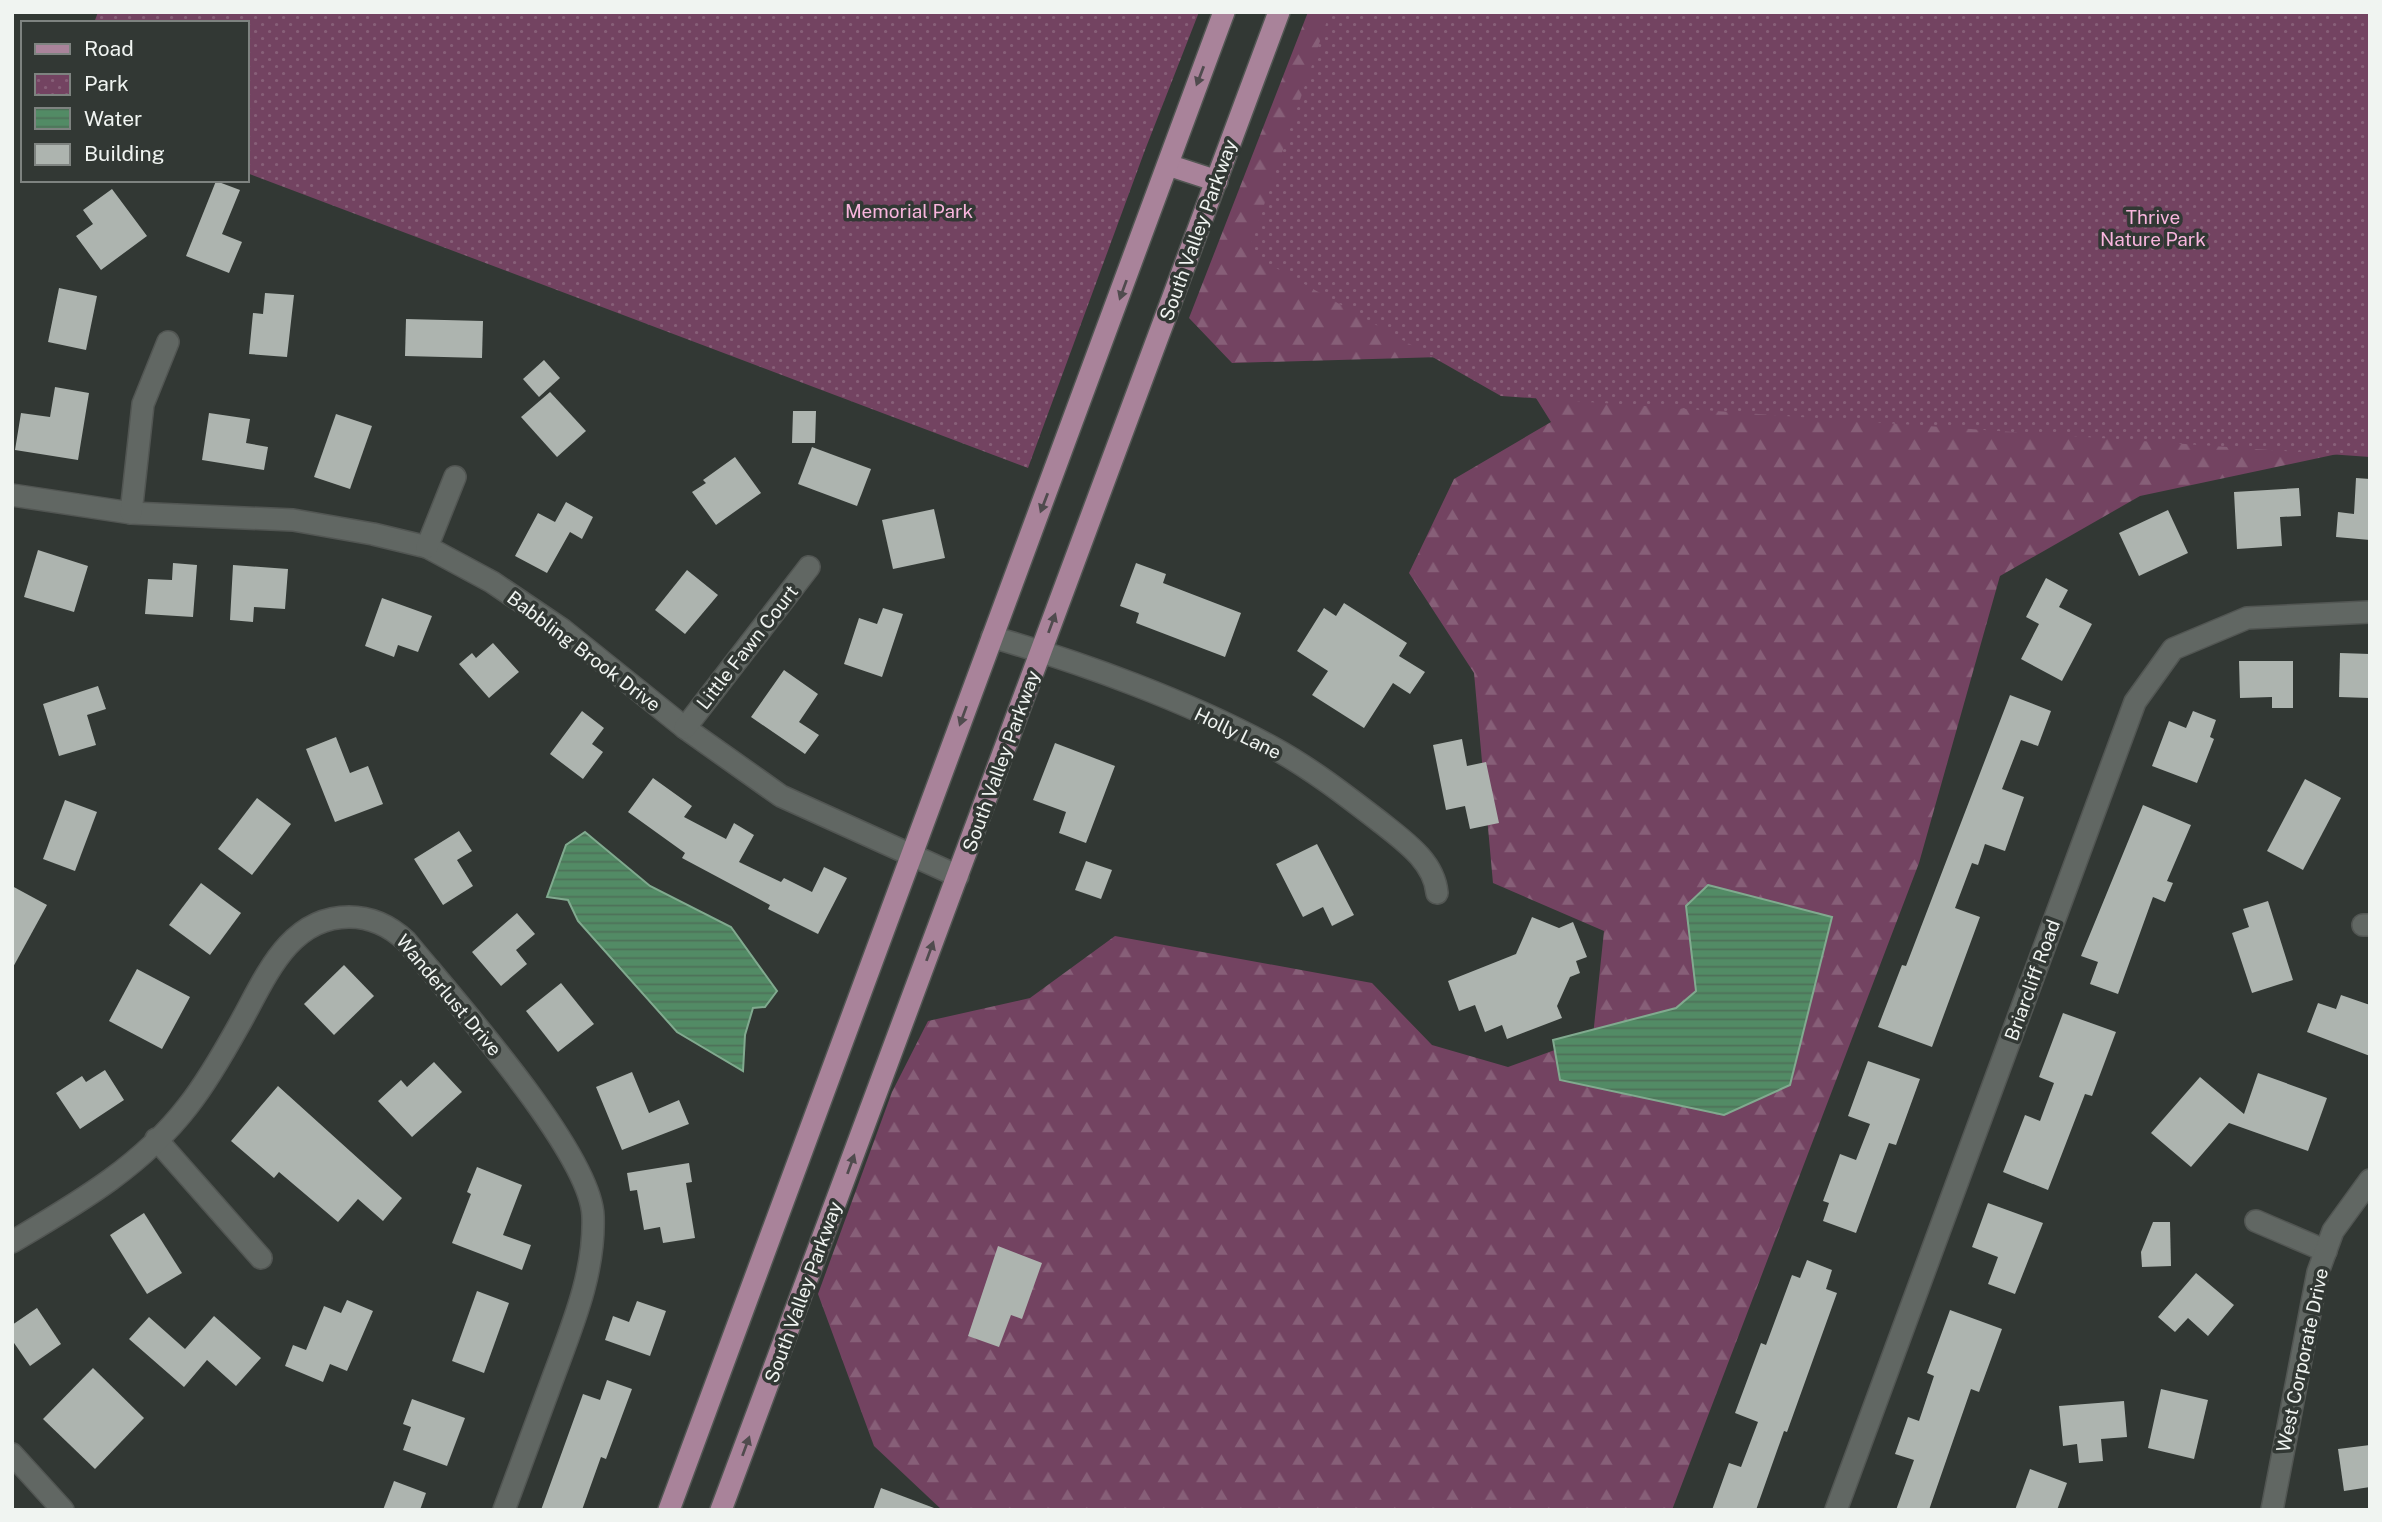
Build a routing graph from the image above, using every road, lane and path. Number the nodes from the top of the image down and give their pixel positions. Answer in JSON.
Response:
{"nodes":[{"id":1,"x":1224,"y":12,"type":"edge"},
{"id":2,"x":1279,"y":12,"type":"edge"},
{"id":3,"x":1168,"y":165,"type":"junction"},
{"id":4,"x":1217,"y":181,"type":"junction"},
{"id":5,"x":168,"y":342,"type":"dead end"},
{"id":6,"x":456,"y":477,"type":"dead end"},
{"id":7,"x":12,"y":495,"type":"edge"},
{"id":8,"x":131,"y":513,"type":"junction"},
{"id":9,"x":427,"y":547,"type":"junction"},
{"id":10,"x":809,"y":567,"type":"dead end"},
{"id":11,"x":2370,"y":611,"type":"edge"},
{"id":12,"x":992,"y":637,"type":"junction"},
{"id":13,"x":1042,"y":651,"type":"junction"},
{"id":14,"x":685,"y":728,"type":"junction"},
{"id":15,"x":912,"y":857,"type":"junction"},
{"id":16,"x":958,"y":876,"type":"junction"},
{"id":17,"x":1437,"y":893,"type":"dead end"},
{"id":18,"x":156,"y":1139,"type":"junction"},
{"id":19,"x":2370,"y":1181,"type":"edge"},
{"id":20,"x":2256,"y":1221,"type":"dead end"},
{"id":21,"x":12,"y":1242,"type":"edge"},
{"id":22,"x":2326,"y":1251,"type":"junction"},
{"id":23,"x":261,"y":1258,"type":"dead end"},
{"id":24,"x":12,"y":1454,"type":"edge"},
{"id":25,"x":63,"y":1510,"type":"edge"},
{"id":26,"x":504,"y":1510,"type":"edge"},
{"id":27,"x":669,"y":1510,"type":"edge"},
{"id":28,"x":722,"y":1510,"type":"edge"},
{"id":29,"x":1836,"y":1510,"type":"edge"},
{"id":30,"x":2272,"y":1510,"type":"edge"}],
"edges":[{"from":1,"to":3,"type":"main road","one_way":true},
{"from":2,"to":4,"type":"main road","name":"South Valley Parkway"},
{"from":3,"to":4,"type":"main road"},
{"from":3,"to":12,"type":"main road","one_way":true},
{"from":13,"to":4,"type":"main road","name":"South Valley Parkway","one_way":true},
{"from":5,"to":8,"type":"street"},
{"from":6,"to":9,"type":"street"},
{"from":7,"to":8,"type":"street","name":"Babbling Brook Drive"},
{"from":8,"to":9,"type":"street","name":"Babbling Brook Drive"},
{"from":9,"to":14,"type":"street","name":"Babbling Brook Drive"},
{"from":10,"to":14,"type":"street","name":"Little Fawn Court"},
{"from":11,"to":29,"type":"street","name":"Briarcliff Road"},
{"from":12,"to":13,"type":"street","name":"Holly Lane"},
{"from":12,"to":15,"type":"main road","one_way":true},
{"from":13,"to":16,"type":"main road","name":"South Valley Parkway"},
{"from":13,"to":17,"type":"street","name":"Holly Lane"},
{"from":14,"to":15,"type":"street","name":"Babbling Brook Drive"},
{"from":15,"to":16,"type":"street","name":"Babbling Brook Drive"},
{"from":15,"to":27,"type":"main road"},
{"from":28,"to":16,"type":"main road","name":"South Valley Parkway","one_way":true},
{"from":18,"to":21,"type":"street","name":"Wanderlust Drive"},
{"from":18,"to":23,"type":"street"},
{"from":18,"to":26,"type":"street","name":"Wanderlust Drive"},
{"from":19,"to":22,"type":"street","name":"West Corporate Drive"},
{"from":20,"to":22,"type":"street"},
{"from":22,"to":30,"type":"street","name":"West Corporate Drive"},
{"from":24,"to":25,"type":"street"}]}
